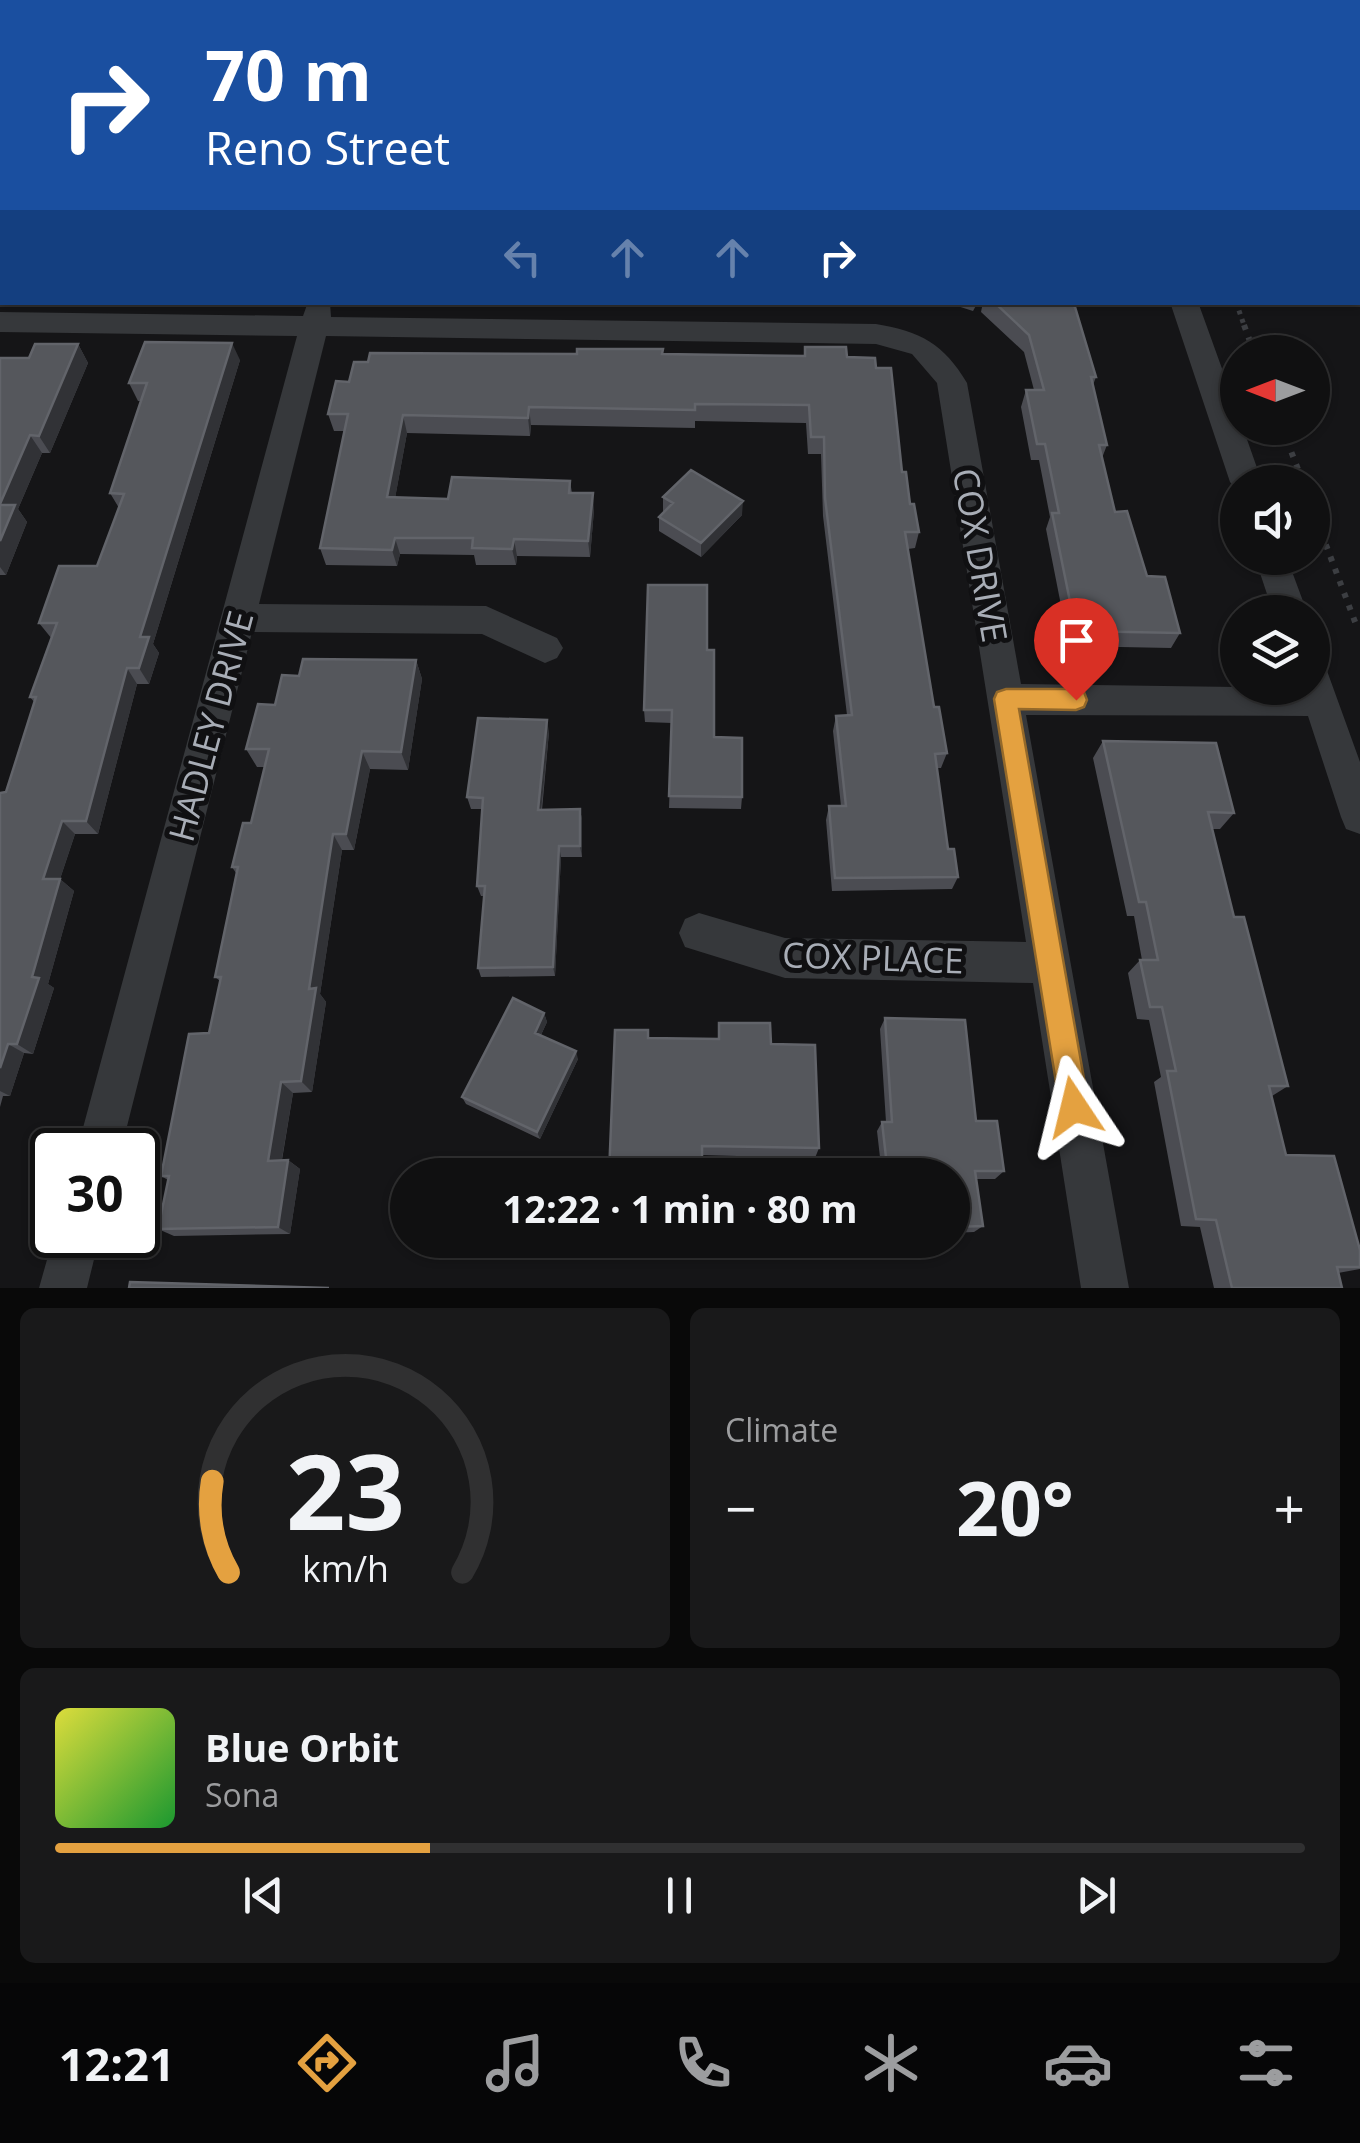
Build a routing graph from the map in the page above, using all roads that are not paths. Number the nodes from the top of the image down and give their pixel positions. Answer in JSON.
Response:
{"nodes":[{"id":1,"x":1185,"y":305,"type":"edge"},
{"id":2,"x":317,"y":314,"type":"edge"},
{"id":3,"x":0,"y":322,"type":"edge"},
{"id":4,"x":1240,"y":465,"type":"edge"},
{"id":5,"x":238,"y":618,"type":"junction"},
{"id":6,"x":545,"y":648,"type":"dead end"},
{"id":7,"x":1220,"y":692,"type":"edge"},
{"id":8,"x":1006,"y":699,"type":"junction"},
{"id":9,"x":1322,"y":705,"type":"edge"},
{"id":10,"x":1360,"y":817,"type":"edge"},
{"id":11,"x":699,"y":933,"type":"dead end"},
{"id":12,"x":1050,"y":962,"type":"junction"},
{"id":13,"x":105,"y":1128,"type":"edge"},
{"id":14,"x":71,"y":1258,"type":"edge"},
{"id":15,"x":63,"y":1288,"type":"edge"},
{"id":16,"x":1106,"y":1288,"type":"edge"}],
"edges":[{"from":1,"to":4,"type":"street"},
{"from":2,"to":3,"type":"street"},
{"from":2,"to":5,"type":"street","name":"HADLEY DRIVE"},
{"from":2,"to":8,"type":"street","name":"COX DRIVE"},
{"from":5,"to":6,"type":"street"},
{"from":5,"to":13,"type":"street","name":"HADLEY DRIVE"},
{"from":7,"to":8,"type":"street"},
{"from":8,"to":12,"type":"street","name":"COX DRIVE"},
{"from":9,"to":10,"type":"street"},
{"from":11,"to":12,"type":"street","name":"COX PLACE"},
{"from":12,"to":16,"type":"street","name":"COX DRIVE"},
{"from":14,"to":15,"type":"street"}]}
